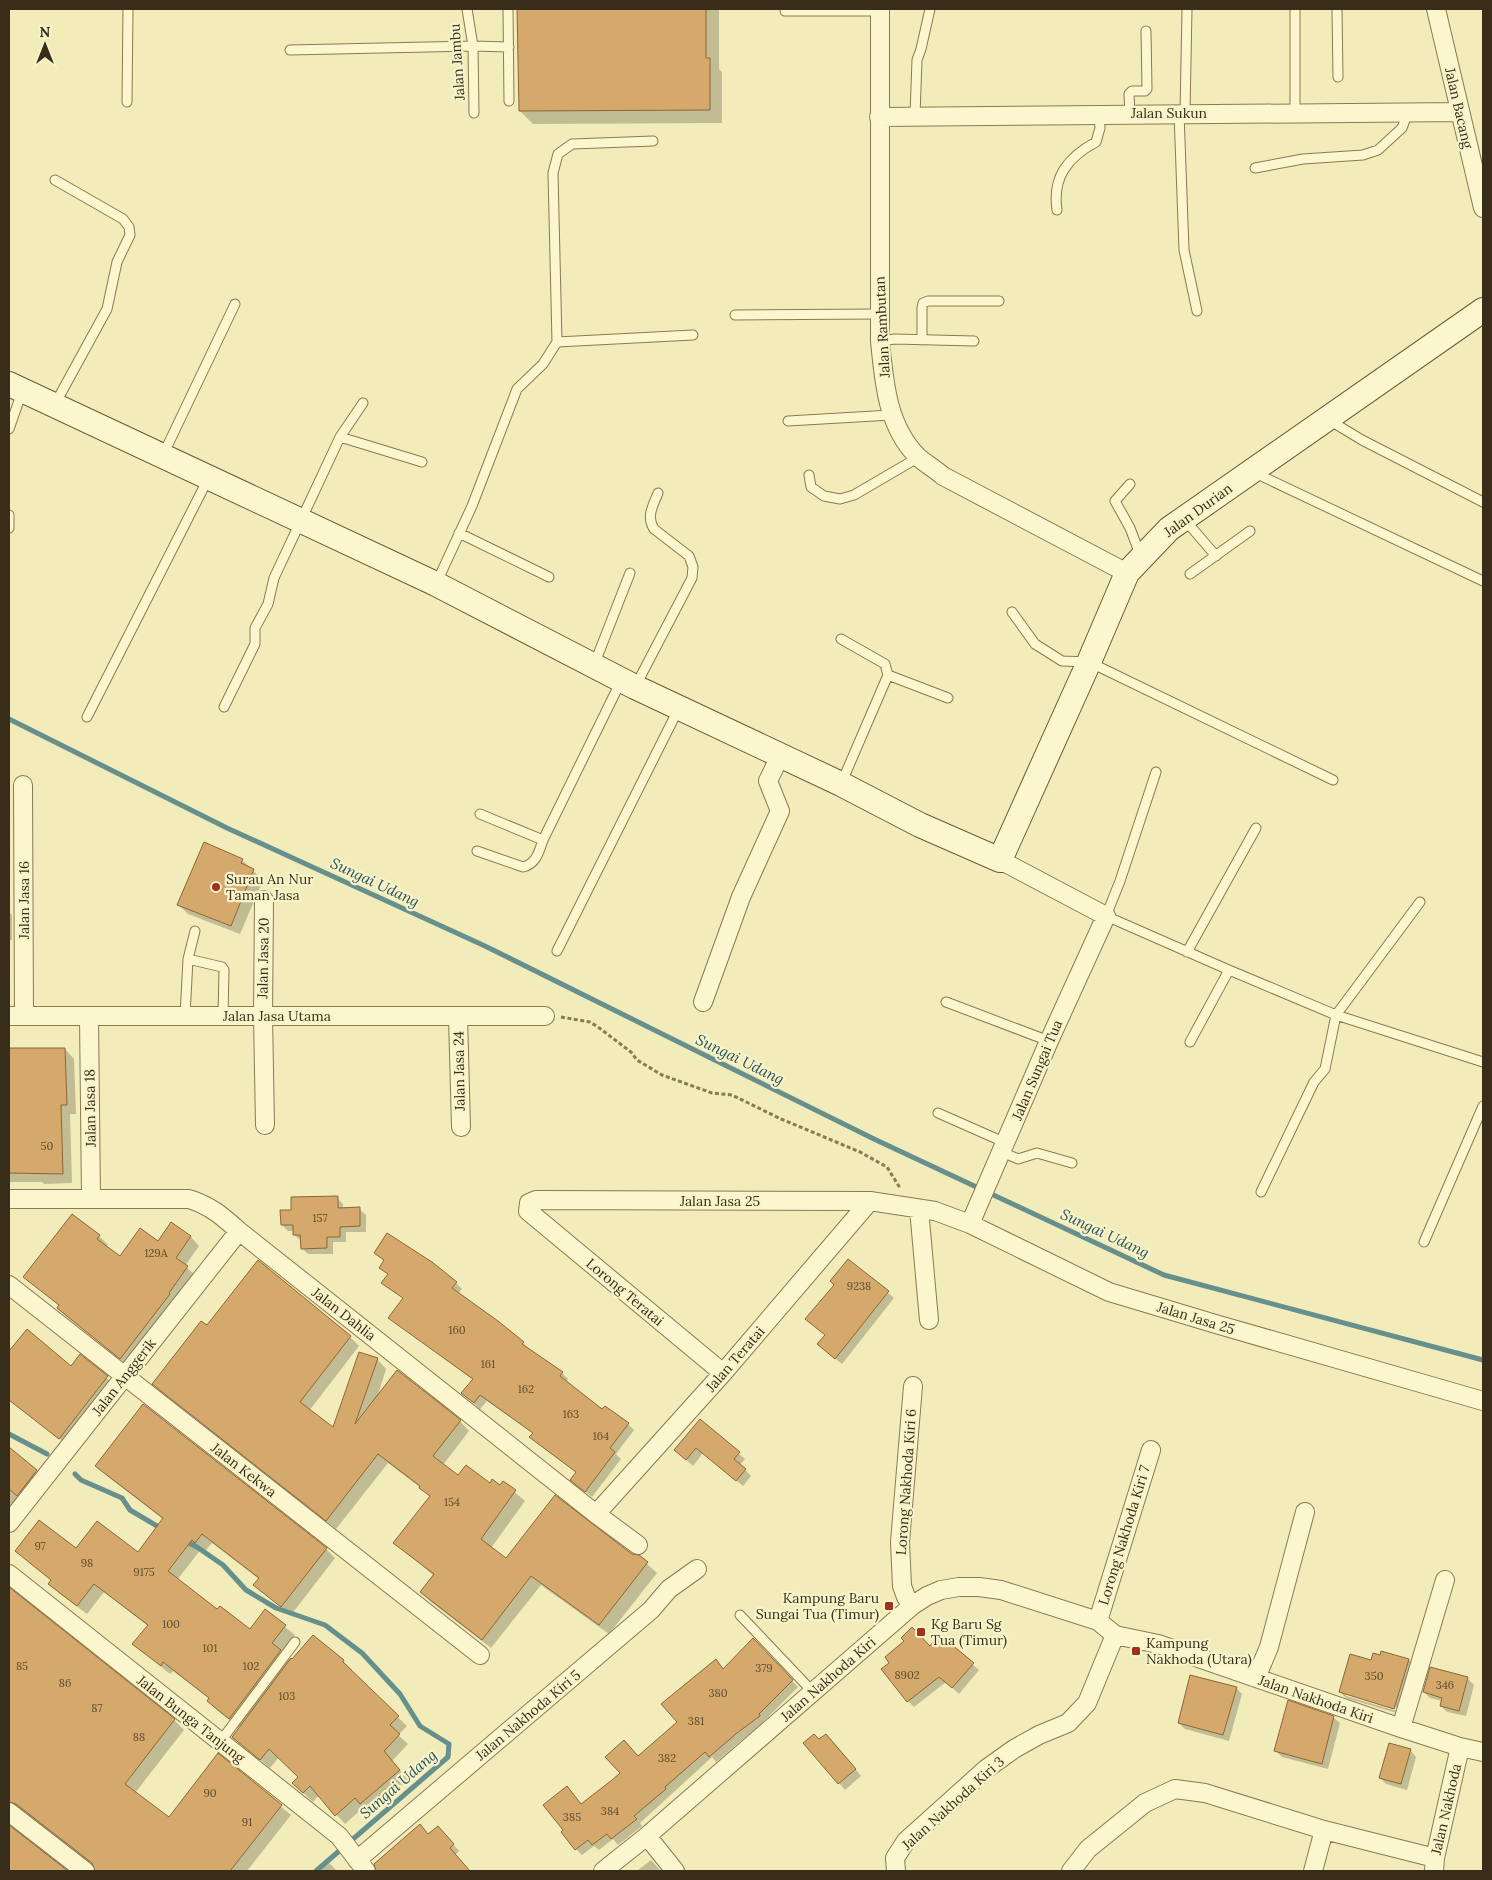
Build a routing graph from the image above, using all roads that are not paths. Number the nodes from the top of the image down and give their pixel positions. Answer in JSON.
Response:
{"nodes":[{"id":1,"x":128,"y":9,"type":"edge"},
{"id":2,"x":467,"y":9,"type":"edge"},
{"id":3,"x":508,"y":9,"type":"edge"},
{"id":4,"x":930,"y":9,"type":"edge"},
{"id":5,"x":1187,"y":9,"type":"edge"},
{"id":6,"x":1294,"y":9,"type":"edge"},
{"id":7,"x":1337,"y":9,"type":"edge"},
{"id":8,"x":1436,"y":9,"type":"edge"},
{"id":9,"x":880,"y":10,"type":"edge"},
{"id":10,"x":786,"y":11,"type":"dead end"},
{"id":11,"x":1146,"y":31,"type":"dead end"},
{"id":12,"x":473,"y":46,"type":"junction"},
{"id":13,"x":509,"y":47,"type":"junction"},
{"id":14,"x":290,"y":50,"type":"dead end"},
{"id":15,"x":1338,"y":77,"type":"dead end"},
{"id":16,"x":509,"y":101,"type":"dead end"},
{"id":17,"x":127,"y":102,"type":"dead end"},
{"id":18,"x":1409,"y":112,"type":"junction"},
{"id":19,"x":1460,"y":112,"type":"junction"},
{"id":20,"x":474,"y":113,"type":"dead end"},
{"id":21,"x":1294,"y":113,"type":"junction"},
{"id":22,"x":1099,"y":114,"type":"junction"},
{"id":23,"x":1130,"y":114,"type":"junction"},
{"id":24,"x":1182,"y":114,"type":"junction"},
{"id":25,"x":915,"y":115,"type":"junction"},
{"id":26,"x":879,"y":117,"type":"junction"},
{"id":27,"x":653,"y":141,"type":"dead end"},
{"id":28,"x":1255,"y":168,"type":"dead end"},
{"id":29,"x":55,"y":180,"type":"dead end"},
{"id":30,"x":1483,"y":208,"type":"edge"},
{"id":31,"x":1057,"y":210,"type":"dead end"},
{"id":32,"x":999,"y":301,"type":"dead end"},
{"id":33,"x":235,"y":304,"type":"dead end"},
{"id":34,"x":1483,"y":310,"type":"edge"},
{"id":35,"x":1197,"y":311,"type":"dead end"},
{"id":36,"x":880,"y":314,"type":"junction"},
{"id":37,"x":735,"y":315,"type":"dead end"},
{"id":38,"x":693,"y":335,"type":"dead end"},
{"id":39,"x":922,"y":340,"type":"junction"},
{"id":40,"x":880,"y":341,"type":"junction"},
{"id":41,"x":974,"y":341,"type":"dead end"},
{"id":42,"x":557,"y":342,"type":"junction"},
{"id":43,"x":16,"y":387,"type":"edge"},
{"id":44,"x":363,"y":403,"type":"dead end"},
{"id":45,"x":55,"y":405,"type":"junction"},
{"id":46,"x":891,"y":415,"type":"junction"},
{"id":47,"x":1328,"y":419,"type":"junction"},
{"id":48,"x":788,"y":421,"type":"dead end"},
{"id":49,"x":9,"y":429,"type":"edge"},
{"id":50,"x":340,"y":437,"type":"junction"},
{"id":51,"x":163,"y":456,"type":"junction"},
{"id":52,"x":919,"y":457,"type":"junction"},
{"id":53,"x":422,"y":462,"type":"dead end"},
{"id":54,"x":1252,"y":472,"type":"junction"},
{"id":55,"x":809,"y":475,"type":"dead end"},
{"id":56,"x":209,"y":477,"type":"junction"},
{"id":57,"x":1130,"y":484,"type":"dead end"},
{"id":58,"x":658,"y":494,"type":"dead end"},
{"id":59,"x":1483,"y":502,"type":"edge"},
{"id":60,"x":9,"y":515,"type":"edge"},
{"id":61,"x":1184,"y":519,"type":"junction"},
{"id":62,"x":302,"y":521,"type":"junction"},
{"id":63,"x":9,"y":528,"type":"edge"},
{"id":64,"x":1250,"y":531,"type":"dead end"},
{"id":65,"x":459,"y":532,"type":"junction"},
{"id":66,"x":1216,"y":556,"type":"junction"},
{"id":67,"x":1134,"y":565,"type":"junction"},
{"id":68,"x":630,"y":573,"type":"dead end"},
{"id":69,"x":1190,"y":574,"type":"dead end"},
{"id":70,"x":549,"y":577,"type":"dead end"},
{"id":71,"x":1483,"y":581,"type":"edge"},
{"id":72,"x":436,"y":584,"type":"junction"},
{"id":73,"x":1012,"y":612,"type":"dead end"},
{"id":74,"x":842,"y":640,"type":"dead end"},
{"id":75,"x":1089,"y":662,"type":"junction"},
{"id":76,"x":594,"y":665,"type":"junction"},
{"id":77,"x":888,"y":674,"type":"junction"},
{"id":78,"x":628,"y":683,"type":"junction"},
{"id":79,"x":948,"y":698,"type":"dead end"},
{"id":80,"x":224,"y":707,"type":"dead end"},
{"id":81,"x":678,"y":708,"type":"junction"},
{"id":82,"x":87,"y":717,"type":"dead end"},
{"id":83,"x":780,"y":756,"type":"junction"},
{"id":84,"x":1156,"y":772,"type":"dead end"},
{"id":85,"x":1333,"y":780,"type":"dead end"},
{"id":86,"x":841,"y":784,"type":"junction"},
{"id":87,"x":23,"y":785,"type":"dead end"},
{"id":88,"x":480,"y":814,"type":"dead end"},
{"id":89,"x":1256,"y":828,"type":"dead end"},
{"id":90,"x":543,"y":840,"type":"junction"},
{"id":91,"x":477,"y":851,"type":"dead end"},
{"id":92,"x":1000,"y":860,"type":"junction"},
{"id":93,"x":264,"y":900,"type":"dead end"},
{"id":94,"x":1420,"y":902,"type":"dead end"},
{"id":95,"x":1106,"y":916,"type":"junction"},
{"id":96,"x":195,"y":931,"type":"dead end"},
{"id":97,"x":557,"y":951,"type":"dead end"},
{"id":98,"x":1187,"y":952,"type":"junction"},
{"id":99,"x":188,"y":959,"type":"junction"},
{"id":100,"x":1229,"y":970,"type":"junction"},
{"id":101,"x":703,"y":1002,"type":"dead end"},
{"id":102,"x":946,"y":1002,"type":"dead end"},
{"id":103,"x":1336,"y":1015,"type":"junction"},
{"id":104,"x":16,"y":1016,"type":"edge"},
{"id":105,"x":89,"y":1016,"type":"junction"},
{"id":106,"x":185,"y":1016,"type":"junction"},
{"id":107,"x":224,"y":1016,"type":"junction"},
{"id":108,"x":262,"y":1016,"type":"junction"},
{"id":109,"x":458,"y":1016,"type":"junction"},
{"id":110,"x":545,"y":1016,"type":"road end"},
{"id":111,"x":1049,"y":1041,"type":"junction"},
{"id":112,"x":1190,"y":1042,"type":"dead end"},
{"id":113,"x":1483,"y":1062,"type":"edge"},
{"id":114,"x":1483,"y":1106,"type":"edge"},
{"id":115,"x":938,"y":1113,"type":"dead end"},
{"id":116,"x":264,"y":1125,"type":"dead end"},
{"id":117,"x":461,"y":1127,"type":"dead end"},
{"id":118,"x":1002,"y":1153,"type":"junction"},
{"id":119,"x":1072,"y":1163,"type":"dead end"},
{"id":120,"x":1261,"y":1192,"type":"dead end"},
{"id":121,"x":9,"y":1199,"type":"edge"},
{"id":122,"x":92,"y":1199,"type":"junction"},
{"id":123,"x":870,"y":1202,"type":"junction"},
{"id":124,"x":920,"y":1209,"type":"junction"},
{"id":125,"x":528,"y":1211,"type":"joint"},
{"id":126,"x":970,"y":1224,"type":"junction"},
{"id":127,"x":239,"y":1231,"type":"junction"},
{"id":128,"x":1424,"y":1242,"type":"dead end"},
{"id":129,"x":9,"y":1285,"type":"edge"},
{"id":130,"x":929,"y":1320,"type":"dead end"},
{"id":131,"x":723,"y":1373,"type":"junction"},
{"id":132,"x":125,"y":1377,"type":"junction"},
{"id":133,"x":913,"y":1386,"type":"dead end"},
{"id":134,"x":1483,"y":1401,"type":"edge"},
{"id":135,"x":1151,"y":1450,"type":"dead end"},
{"id":136,"x":1306,"y":1512,"type":"dead end"},
{"id":137,"x":596,"y":1514,"type":"junction"},
{"id":138,"x":9,"y":1523,"type":"edge"},
{"id":139,"x":638,"y":1545,"type":"dead end"},
{"id":140,"x":697,"y":1569,"type":"dead end"},
{"id":141,"x":9,"y":1574,"type":"edge"},
{"id":142,"x":1445,"y":1580,"type":"dead end"},
{"id":143,"x":913,"y":1605,"type":"junction"},
{"id":144,"x":740,"y":1615,"type":"dead end"},
{"id":145,"x":1098,"y":1620,"type":"junction"},
{"id":146,"x":1115,"y":1635,"type":"junction"},
{"id":147,"x":295,"y":1642,"type":"dead end"},
{"id":148,"x":480,"y":1655,"type":"dead end"},
{"id":149,"x":1256,"y":1678,"type":"junction"},
{"id":150,"x":814,"y":1692,"type":"junction"},
{"id":151,"x":1401,"y":1728,"type":"junction"},
{"id":152,"x":220,"y":1742,"type":"junction"},
{"id":153,"x":1460,"y":1747,"type":"junction"},
{"id":154,"x":1483,"y":1752,"type":"edge"},
{"id":155,"x":9,"y":1812,"type":"edge"},
{"id":156,"x":1324,"y":1830,"type":"junction"},
{"id":157,"x":647,"y":1836,"type":"junction"},
{"id":158,"x":358,"y":1861,"type":"edge"},
{"id":159,"x":1435,"y":1864,"type":"edge"},
{"id":160,"x":85,"y":1871,"type":"edge"},
{"id":161,"x":604,"y":1871,"type":"edge"},
{"id":162,"x":675,"y":1871,"type":"edge"},
{"id":163,"x":896,"y":1871,"type":"edge"},
{"id":164,"x":1071,"y":1871,"type":"edge"},
{"id":165,"x":1313,"y":1871,"type":"edge"}],
"edges":[{"from":1,"to":17,"type":"lane"},
{"from":2,"to":12,"type":"lane","name":"Jalan Jambu"},
{"from":3,"to":13,"type":"lane"},
{"from":4,"to":25,"type":"lane"},
{"from":5,"to":24,"type":"lane"},
{"from":6,"to":21,"type":"lane"},
{"from":7,"to":15,"type":"lane"},
{"from":8,"to":19,"type":"street","name":"Jalan Bacang"},
{"from":9,"to":10,"type":"lane"},
{"from":9,"to":26,"type":"street","name":"Jalan Rambutan"},
{"from":11,"to":23,"type":"lane"},
{"from":12,"to":13,"type":"lane"},
{"from":12,"to":14,"type":"lane"},
{"from":12,"to":20,"type":"lane","name":"Jalan Jambu"},
{"from":13,"to":16,"type":"lane"},
{"from":18,"to":19,"type":"street","name":"Jalan Sukun"},
{"from":18,"to":21,"type":"street","name":"Jalan Sukun"},
{"from":18,"to":28,"type":"lane"},
{"from":19,"to":30,"type":"street","name":"Jalan Bacang"},
{"from":21,"to":24,"type":"street","name":"Jalan Sukun"},
{"from":22,"to":23,"type":"street","name":"Jalan Sukun"},
{"from":22,"to":25,"type":"street","name":"Jalan Sukun"},
{"from":22,"to":31,"type":"lane"},
{"from":23,"to":24,"type":"street","name":"Jalan Sukun"},
{"from":24,"to":35,"type":"lane"},
{"from":25,"to":26,"type":"street","name":"Jalan Sukun"},
{"from":26,"to":36,"type":"street","name":"Jalan Rambutan"},
{"from":27,"to":42,"type":"lane"},
{"from":29,"to":45,"type":"lane"},
{"from":32,"to":39,"type":"lane"},
{"from":33,"to":51,"type":"lane"},
{"from":34,"to":47,"type":"street","name":"Jalan Durian"},
{"from":36,"to":37,"type":"lane"},
{"from":36,"to":40,"type":"street","name":"Jalan Rambutan"},
{"from":38,"to":42,"type":"lane"},
{"from":39,"to":40,"type":"lane"},
{"from":39,"to":41,"type":"lane"},
{"from":40,"to":46,"type":"street","name":"Jalan Rambutan"},
{"from":42,"to":65,"type":"lane"},
{"from":43,"to":45,"type":"street"},
{"from":43,"to":49,"type":"lane"},
{"from":44,"to":50,"type":"lane"},
{"from":45,"to":51,"type":"street"},
{"from":46,"to":48,"type":"lane"},
{"from":46,"to":52,"type":"street","name":"Jalan Rambutan"},
{"from":47,"to":54,"type":"street","name":"Jalan Durian"},
{"from":47,"to":59,"type":"lane"},
{"from":50,"to":53,"type":"lane"},
{"from":50,"to":62,"type":"lane"},
{"from":51,"to":56,"type":"street"},
{"from":52,"to":55,"type":"lane"},
{"from":52,"to":67,"type":"street","name":"Jalan Rambutan"},
{"from":54,"to":61,"type":"street","name":"Jalan Durian"},
{"from":54,"to":71,"type":"lane"},
{"from":56,"to":62,"type":"street"},
{"from":56,"to":82,"type":"lane"},
{"from":57,"to":67,"type":"lane"},
{"from":58,"to":78,"type":"lane"},
{"from":60,"to":63,"type":"lane"},
{"from":61,"to":66,"type":"lane"},
{"from":61,"to":67,"type":"street","name":"Jalan Durian"},
{"from":62,"to":72,"type":"street"},
{"from":62,"to":80,"type":"lane"},
{"from":64,"to":66,"type":"lane"},
{"from":65,"to":70,"type":"lane"},
{"from":65,"to":72,"type":"lane"},
{"from":66,"to":69,"type":"lane"},
{"from":67,"to":75,"type":"street","name":"Jalan Durian"},
{"from":68,"to":76,"type":"lane"},
{"from":72,"to":76,"type":"street"},
{"from":73,"to":75,"type":"lane"},
{"from":74,"to":77,"type":"lane"},
{"from":75,"to":85,"type":"lane"},
{"from":75,"to":92,"type":"street","name":"Jalan Durian"},
{"from":76,"to":78,"type":"street"},
{"from":77,"to":79,"type":"lane"},
{"from":77,"to":86,"type":"lane"},
{"from":78,"to":81,"type":"street"},
{"from":78,"to":90,"type":"lane"},
{"from":81,"to":83,"type":"street"},
{"from":81,"to":97,"type":"lane"},
{"from":83,"to":86,"type":"street"},
{"from":83,"to":101,"type":"street"},
{"from":84,"to":95,"type":"lane"},
{"from":86,"to":92,"type":"street"},
{"from":87,"to":104,"type":"street","name":"Jalan Jasa 16"},
{"from":88,"to":90,"type":"lane"},
{"from":89,"to":98,"type":"lane"},
{"from":90,"to":91,"type":"lane"},
{"from":92,"to":95,"type":"street"},
{"from":93,"to":108,"type":"street","name":"Jalan Jasa 20"},
{"from":94,"to":103,"type":"lane"},
{"from":95,"to":98,"type":"lane"},
{"from":95,"to":111,"type":"street","name":"Jalan Sungai Tua"},
{"from":96,"to":99,"type":"lane"},
{"from":98,"to":100,"type":"lane"},
{"from":99,"to":106,"type":"lane"},
{"from":99,"to":107,"type":"lane"},
{"from":100,"to":103,"type":"lane"},
{"from":100,"to":112,"type":"lane"},
{"from":102,"to":111,"type":"lane"},
{"from":103,"to":113,"type":"lane"},
{"from":103,"to":120,"type":"lane"},
{"from":104,"to":105,"type":"street","name":"Jalan Jasa Utama"},
{"from":105,"to":106,"type":"street","name":"Jalan Jasa Utama"},
{"from":105,"to":122,"type":"street","name":"Jalan Jasa 18"},
{"from":106,"to":107,"type":"street","name":"Jalan Jasa Utama"},
{"from":107,"to":108,"type":"street","name":"Jalan Jasa Utama"},
{"from":108,"to":109,"type":"street","name":"Jalan Jasa Utama"},
{"from":108,"to":116,"type":"street","name":"Jalan Jasa 20"},
{"from":109,"to":110,"type":"street","name":"Jalan Jasa Utama"},
{"from":109,"to":117,"type":"street","name":"Jalan Jasa 24"},
{"from":111,"to":118,"type":"street","name":"Jalan Sungai Tua"},
{"from":114,"to":128,"type":"lane"},
{"from":115,"to":118,"type":"lane"},
{"from":118,"to":119,"type":"lane"},
{"from":118,"to":126,"type":"street","name":"Jalan Sungai Tua"},
{"from":121,"to":122,"type":"street","name":"Jalan Dahlia"},
{"from":122,"to":127,"type":"street","name":"Jalan Dahlia"},
{"from":123,"to":124,"type":"street","name":"Jalan Jasa 25"},
{"from":123,"to":125,"type":"street","name":"Jalan Jasa 25"},
{"from":123,"to":131,"type":"street","name":"Jalan Teratai"},
{"from":124,"to":126,"type":"street","name":"Jalan Jasa 25"},
{"from":124,"to":130,"type":"street"},
{"from":125,"to":131,"type":"street","name":"Lorong Teratai"},
{"from":126,"to":134,"type":"street","name":"Jalan Jasa 25"},
{"from":127,"to":132,"type":"street","name":"Jalan Anggerik"},
{"from":127,"to":137,"type":"street","name":"Jalan Dahlia"},
{"from":129,"to":132,"type":"street","name":"Jalan Kekwa"},
{"from":131,"to":137,"type":"street","name":"Jalan Teratai"},
{"from":132,"to":138,"type":"street","name":"Jalan Anggerik"},
{"from":132,"to":148,"type":"street","name":"Jalan Kekwa"},
{"from":133,"to":143,"type":"street","name":"Lorong Nakhoda Kiri 6"},
{"from":135,"to":145,"type":"street","name":"Lorong Nakhoda Kiri 7"},
{"from":136,"to":149,"type":"street"},
{"from":137,"to":139,"type":"street","name":"Jalan Dahlia"},
{"from":140,"to":158,"type":"street","name":"Jalan Nakhoda Kiri 5"},
{"from":141,"to":152,"type":"street","name":"Jalan Bunga Tanjung"},
{"from":142,"to":151,"type":"street"},
{"from":143,"to":145,"type":"street","name":"Jalan Nakhoda Kiri"},
{"from":143,"to":150,"type":"street","name":"Jalan Nakhoda Kiri"},
{"from":144,"to":150,"type":"lane"},
{"from":145,"to":146,"type":"street","name":"Jalan Nakhoda Kiri"},
{"from":146,"to":149,"type":"street","name":"Jalan Nakhoda Kiri"},
{"from":146,"to":163,"type":"street","name":"Jalan Nakhoda Kiri 3"},
{"from":147,"to":152,"type":"lane"},
{"from":149,"to":151,"type":"street","name":"Jalan Nakhoda Kiri"},
{"from":150,"to":157,"type":"street","name":"Jalan Nakhoda Kiri"},
{"from":151,"to":153,"type":"street","name":"Jalan Nakhoda Kiri"},
{"from":152,"to":158,"type":"street","name":"Jalan Bunga Tanjung"},
{"from":153,"to":154,"type":"street","name":"Jalan Nakhoda Kiri"},
{"from":153,"to":159,"type":"street","name":"Jalan Nakhoda"},
{"from":155,"to":160,"type":"street"},
{"from":156,"to":159,"type":"street"},
{"from":156,"to":164,"type":"street"},
{"from":156,"to":165,"type":"street"},
{"from":157,"to":161,"type":"street","name":"Jalan Nakhoda Kiri"},
{"from":157,"to":162,"type":"street"}]}
